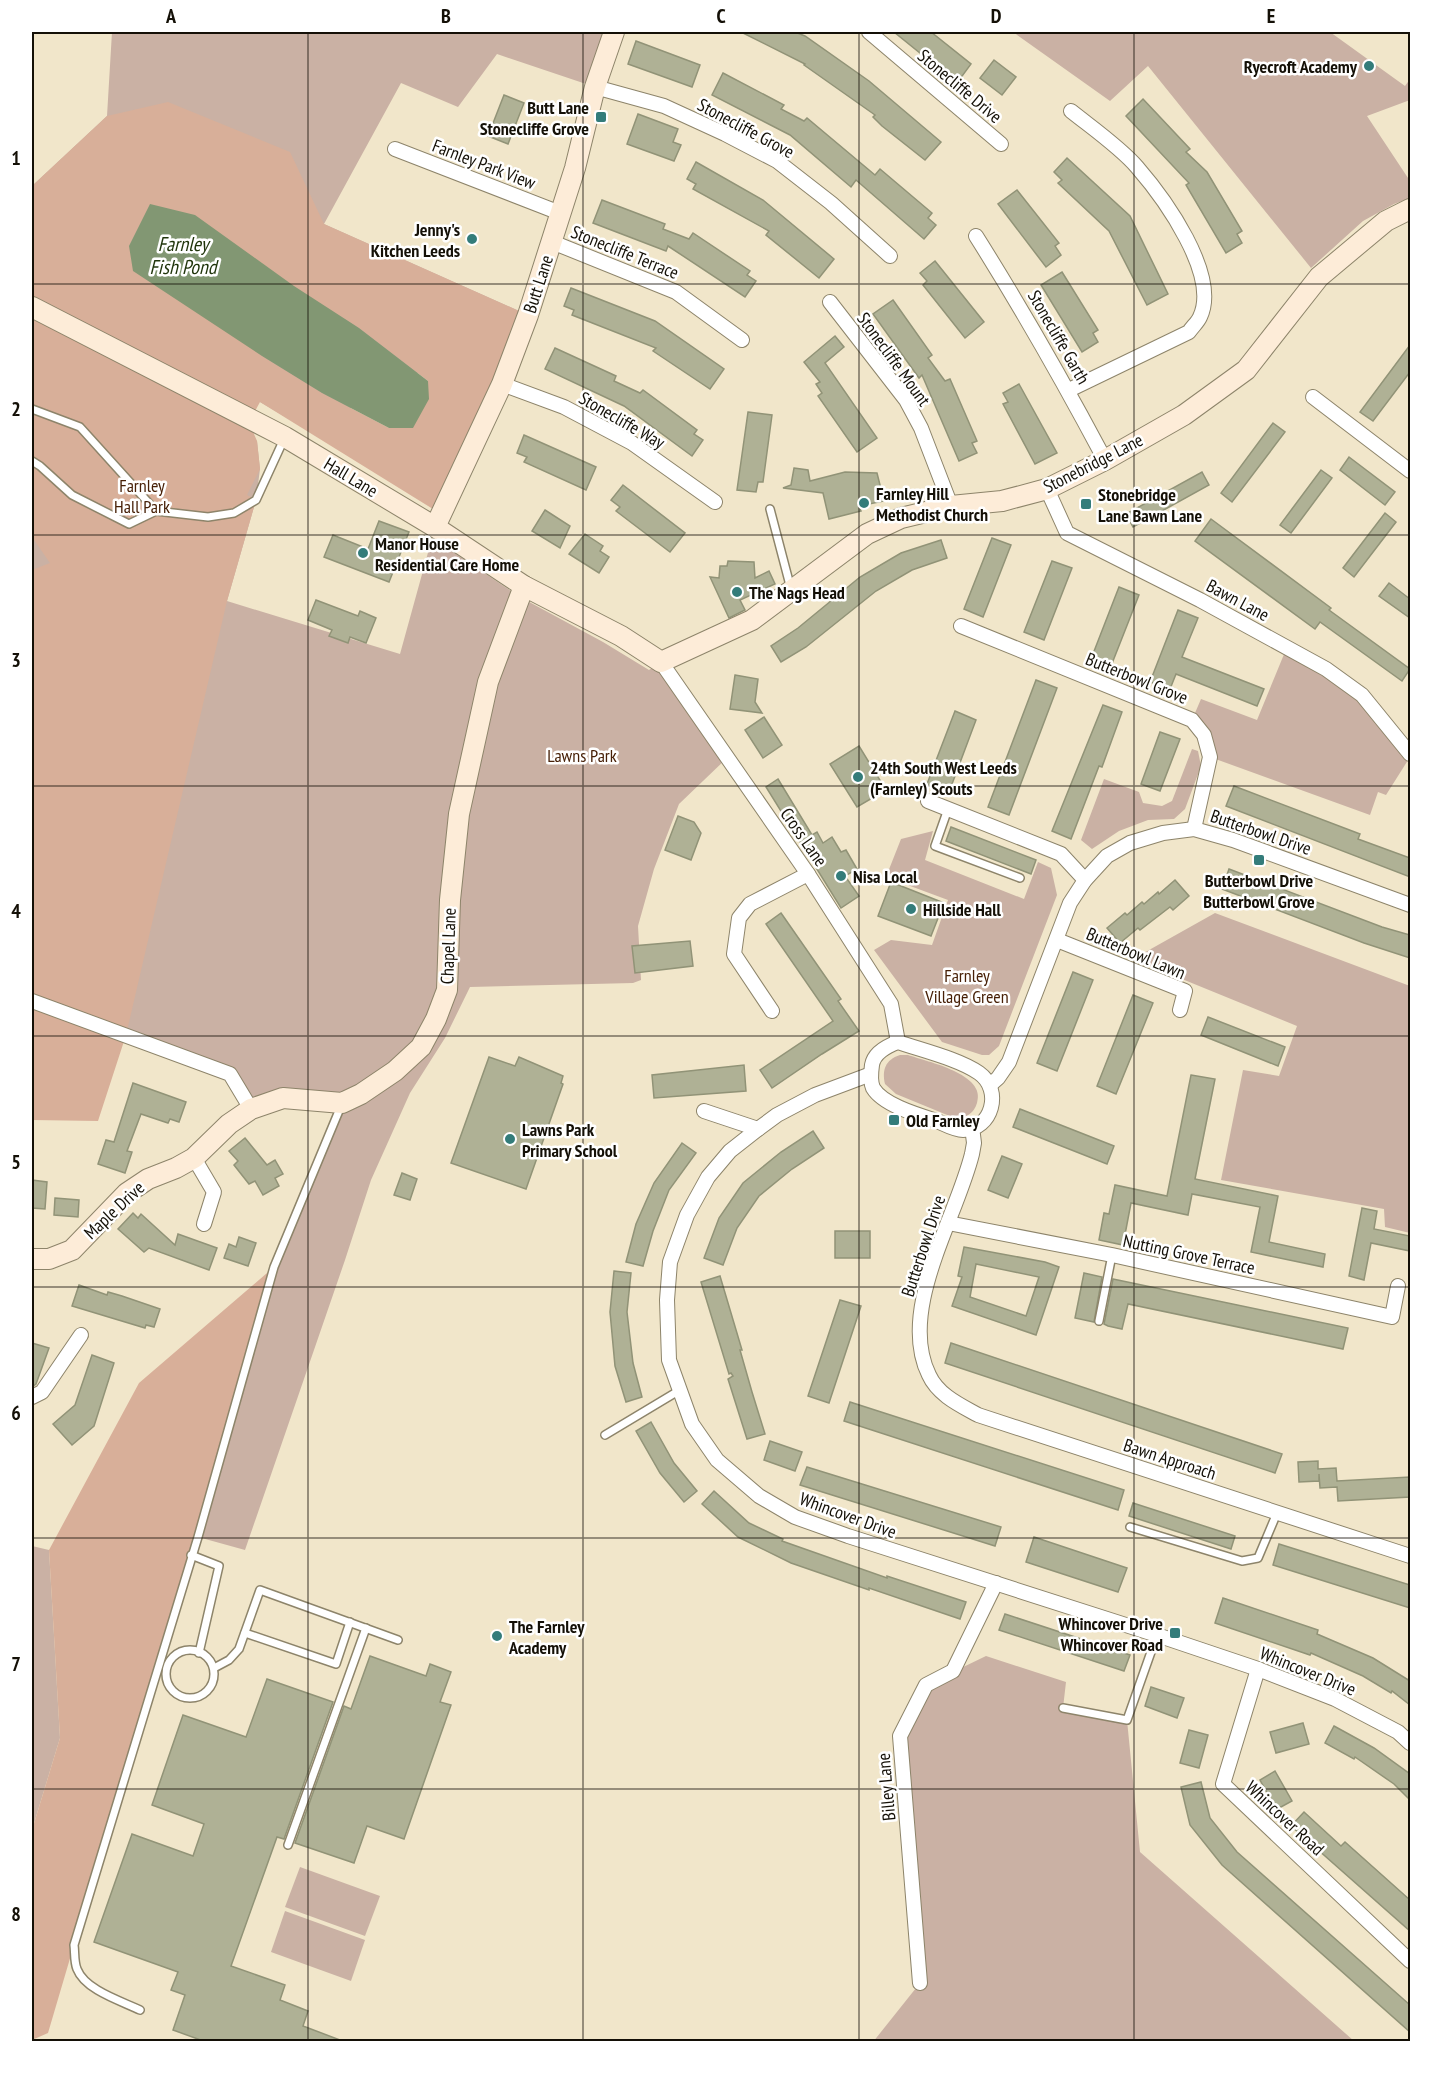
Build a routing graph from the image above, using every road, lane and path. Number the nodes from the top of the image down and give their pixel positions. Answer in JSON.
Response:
{"nodes":[{"id":1,"x":614,"y":32,"type":"edge"},
{"id":2,"x":869,"y":32,"type":"edge"},
{"id":3,"x":595,"y":87,"type":"junction"},
{"id":4,"x":1071,"y":111,"type":"dead end"},
{"id":5,"x":1001,"y":144,"type":"dead end"},
{"id":6,"x":395,"y":148,"type":"dead end"},
{"id":7,"x":1410,"y":209,"type":"edge"},
{"id":8,"x":560,"y":213,"type":"junction"},
{"id":9,"x":976,"y":236,"type":"dead end"},
{"id":10,"x":552,"y":242,"type":"junction"},
{"id":11,"x":890,"y":256,"type":"dead end"},
{"id":12,"x":830,"y":302,"type":"dead end"},
{"id":13,"x":32,"y":307,"type":"edge"},
{"id":14,"x":742,"y":340,"type":"dead end"},
{"id":15,"x":502,"y":384,"type":"junction"},
{"id":16,"x":1069,"y":390,"type":"junction"},
{"id":17,"x":1313,"y":397,"type":"dead end"},
{"id":18,"x":32,"y":409,"type":"edge"},
{"id":19,"x":285,"y":437,"type":"junction"},
{"id":20,"x":1105,"y":459,"type":"junction"},
{"id":21,"x":32,"y":461,"type":"edge"},
{"id":22,"x":1410,"y":471,"type":"edge"},
{"id":23,"x":1047,"y":489,"type":"junction"},
{"id":24,"x":715,"y":502,"type":"dead end"},
{"id":25,"x":951,"y":506,"type":"junction"},
{"id":26,"x":770,"y":509,"type":"dead end"},
{"id":27,"x":156,"y":511,"type":"junction"},
{"id":28,"x":435,"y":527,"type":"junction"},
{"id":29,"x":524,"y":586,"type":"junction"},
{"id":30,"x":792,"y":591,"type":"junction"},
{"id":31,"x":961,"y":626,"type":"dead end"},
{"id":32,"x":661,"y":662,"type":"junction"},
{"id":33,"x":1410,"y":754,"type":"edge"},
{"id":34,"x":928,"y":801,"type":"dead end"},
{"id":35,"x":948,"y":809,"type":"junction"},
{"id":36,"x":1194,"y":829,"type":"junction"},
{"id":37,"x":808,"y":874,"type":"junction"},
{"id":38,"x":1020,"y":878,"type":"dead end"},
{"id":39,"x":1085,"y":880,"type":"junction"},
{"id":40,"x":1410,"y":905,"type":"edge"},
{"id":41,"x":1057,"y":940,"type":"junction"},
{"id":42,"x":32,"y":1001,"type":"edge"},
{"id":43,"x":1180,"y":1010,"type":"dead end"},
{"id":44,"x":772,"y":1011,"type":"dead end"},
{"id":45,"x":898,"y":1042,"type":"junction"},
{"id":46,"x":871,"y":1074,"type":"junction"},
{"id":47,"x":990,"y":1085,"type":"junction"},
{"id":48,"x":342,"y":1103,"type":"junction"},
{"id":49,"x":251,"y":1109,"type":"junction"},
{"id":50,"x":704,"y":1111,"type":"dead end"},
{"id":51,"x":972,"y":1127,"type":"junction"},
{"id":52,"x":758,"y":1129,"type":"junction"},
{"id":53,"x":194,"y":1158,"type":"junction"},
{"id":54,"x":948,"y":1223,"type":"junction"},
{"id":55,"x":204,"y":1224,"type":"dead end"},
{"id":56,"x":1112,"y":1255,"type":"junction"},
{"id":57,"x":32,"y":1259,"type":"edge"},
{"id":58,"x":1398,"y":1286,"type":"dead end"},
{"id":59,"x":1099,"y":1321,"type":"dead end"},
{"id":60,"x":81,"y":1335,"type":"dead end"},
{"id":61,"x":929,"y":1377,"type":"joint"},
{"id":62,"x":680,"y":1390,"type":"junction"},
{"id":63,"x":32,"y":1396,"type":"edge"},
{"id":64,"x":605,"y":1435,"type":"dead end"},
{"id":65,"x":1277,"y":1513,"type":"junction"},
{"id":66,"x":1130,"y":1527,"type":"dead end"},
{"id":67,"x":191,"y":1555,"type":"junction"},
{"id":68,"x":1410,"y":1556,"type":"edge"},
{"id":69,"x":996,"y":1583,"type":"junction"},
{"id":70,"x":350,"y":1622,"type":"junction"},
{"id":71,"x":366,"y":1628,"type":"junction"},
{"id":72,"x":244,"y":1634,"type":"junction"},
{"id":73,"x":1157,"y":1635,"type":"junction"},
{"id":74,"x":398,"y":1640,"type":"dead end"},
{"id":75,"x":199,"y":1653,"type":"junction"},
{"id":76,"x":214,"y":1668,"type":"junction"},
{"id":77,"x":1258,"y":1669,"type":"junction"},
{"id":78,"x":1063,"y":1708,"type":"dead end"},
{"id":79,"x":1410,"y":1743,"type":"edge"},
{"id":80,"x":288,"y":1845,"type":"dead end"},
{"id":81,"x":1410,"y":1961,"type":"edge"},
{"id":82,"x":920,"y":1983,"type":"dead end"},
{"id":83,"x":140,"y":2010,"type":"dead end"}],
"edges":[{"from":1,"to":3,"type":"street","name":"Butt Lane"},
{"from":2,"to":5,"type":"street","name":"Stonecliffe Drive"},
{"from":3,"to":8,"type":"street","name":"Butt Lane"},
{"from":3,"to":11,"type":"street","name":"Stonecliffe Grove"},
{"from":4,"to":16,"type":"street"},
{"from":6,"to":8,"type":"street","name":"Farnley Park View"},
{"from":7,"to":20,"type":"street","name":"Stonebridge Lane"},
{"from":8,"to":10,"type":"street","name":"Butt Lane"},
{"from":9,"to":16,"type":"street","name":"Stonecliffe Garth"},
{"from":10,"to":14,"type":"street","name":"Stonecliffe Terrace"},
{"from":10,"to":15,"type":"street","name":"Butt Lane"},
{"from":12,"to":25,"type":"street","name":"Stonecliffe Mount"},
{"from":13,"to":19,"type":"street","name":"Hall Lane"},
{"from":15,"to":24,"type":"street","name":"Stonecliffe Way"},
{"from":15,"to":28,"type":"street","name":"Butt Lane"},
{"from":16,"to":20,"type":"street","name":"Stonecliffe Garth"},
{"from":17,"to":22,"type":"street"},
{"from":18,"to":27,"type":"lane"},
{"from":19,"to":27,"type":"lane"},
{"from":19,"to":28,"type":"street","name":"Hall Lane"},
{"from":20,"to":23,"type":"street","name":"Stonebridge Lane"},
{"from":21,"to":27,"type":"lane"},
{"from":23,"to":25,"type":"street","name":"Stonebridge Lane"},
{"from":23,"to":33,"type":"street","name":"Bawn Lane"},
{"from":25,"to":30,"type":"street","name":"Stonebridge Lane"},
{"from":26,"to":30,"type":"lane"},
{"from":28,"to":29,"type":"street","name":"Hall Lane"},
{"from":29,"to":32,"type":"street","name":"Hall Lane"},
{"from":29,"to":48,"type":"street","name":"Chapel Lane"},
{"from":30,"to":32,"type":"street","name":"Stonebridge Lane"},
{"from":31,"to":36,"type":"street","name":"Butterbowl Grove"},
{"from":32,"to":37,"type":"street","name":"Cross Lane"},
{"from":34,"to":35,"type":"street"},
{"from":35,"to":38,"type":"lane"},
{"from":35,"to":39,"type":"street"},
{"from":36,"to":39,"type":"street","name":"Butterbowl Drive"},
{"from":36,"to":40,"type":"street","name":"Butterbowl Drive"},
{"from":37,"to":44,"type":"street"},
{"from":37,"to":45,"type":"street","name":"Cross Lane"},
{"from":39,"to":41,"type":"street","name":"Butterbowl Drive"},
{"from":41,"to":43,"type":"street","name":"Butterbowl Lawn"},
{"from":41,"to":47,"type":"street","name":"Butterbowl Drive"},
{"from":42,"to":49,"type":"street"},
{"from":45,"to":46,"type":"street"},
{"from":45,"to":47,"type":"street"},
{"from":46,"to":51,"type":"street"},
{"from":46,"to":52,"type":"street","name":"Whincover Drive"},
{"from":47,"to":51,"type":"street"},
{"from":48,"to":49,"type":"street"},
{"from":48,"to":67,"type":"lane"},
{"from":49,"to":53,"type":"street","name":"Maple Drive"},
{"from":50,"to":52,"type":"street"},
{"from":51,"to":54,"type":"street","name":"Butterbowl Drive"},
{"from":52,"to":62,"type":"street","name":"Whincover Drive"},
{"from":53,"to":55,"type":"street"},
{"from":53,"to":57,"type":"street","name":"Maple Drive"},
{"from":54,"to":56,"type":"street","name":"Nutting Grove Terrace"},
{"from":54,"to":61,"type":"street","name":"Butterbowl Drive"},
{"from":56,"to":58,"type":"street","name":"Nutting Grove Terrace"},
{"from":56,"to":59,"type":"lane"},
{"from":60,"to":63,"type":"street"},
{"from":61,"to":65,"type":"street","name":"Bawn Approach"},
{"from":62,"to":64,"type":"lane"},
{"from":62,"to":69,"type":"street","name":"Whincover Drive"},
{"from":65,"to":66,"type":"lane"},
{"from":65,"to":68,"type":"street","name":"Bawn Approach"},
{"from":67,"to":75,"type":"lane"},
{"from":67,"to":83,"type":"lane"},
{"from":69,"to":73,"type":"street","name":"Whincover Drive"},
{"from":69,"to":82,"type":"street","name":"Billey Lane"},
{"from":70,"to":71,"type":"lane"},
{"from":70,"to":72,"type":"lane"},
{"from":70,"to":72,"type":"lane"},
{"from":71,"to":74,"type":"lane"},
{"from":71,"to":80,"type":"lane"},
{"from":72,"to":76,"type":"lane"},
{"from":73,"to":77,"type":"street","name":"Whincover Drive"},
{"from":73,"to":78,"type":"lane"},
{"from":75,"to":76,"type":"lane"},
{"from":75,"to":76,"type":"lane"},
{"from":77,"to":79,"type":"street","name":"Whincover Drive"},
{"from":77,"to":81,"type":"street","name":"Whincover Road"}]}
